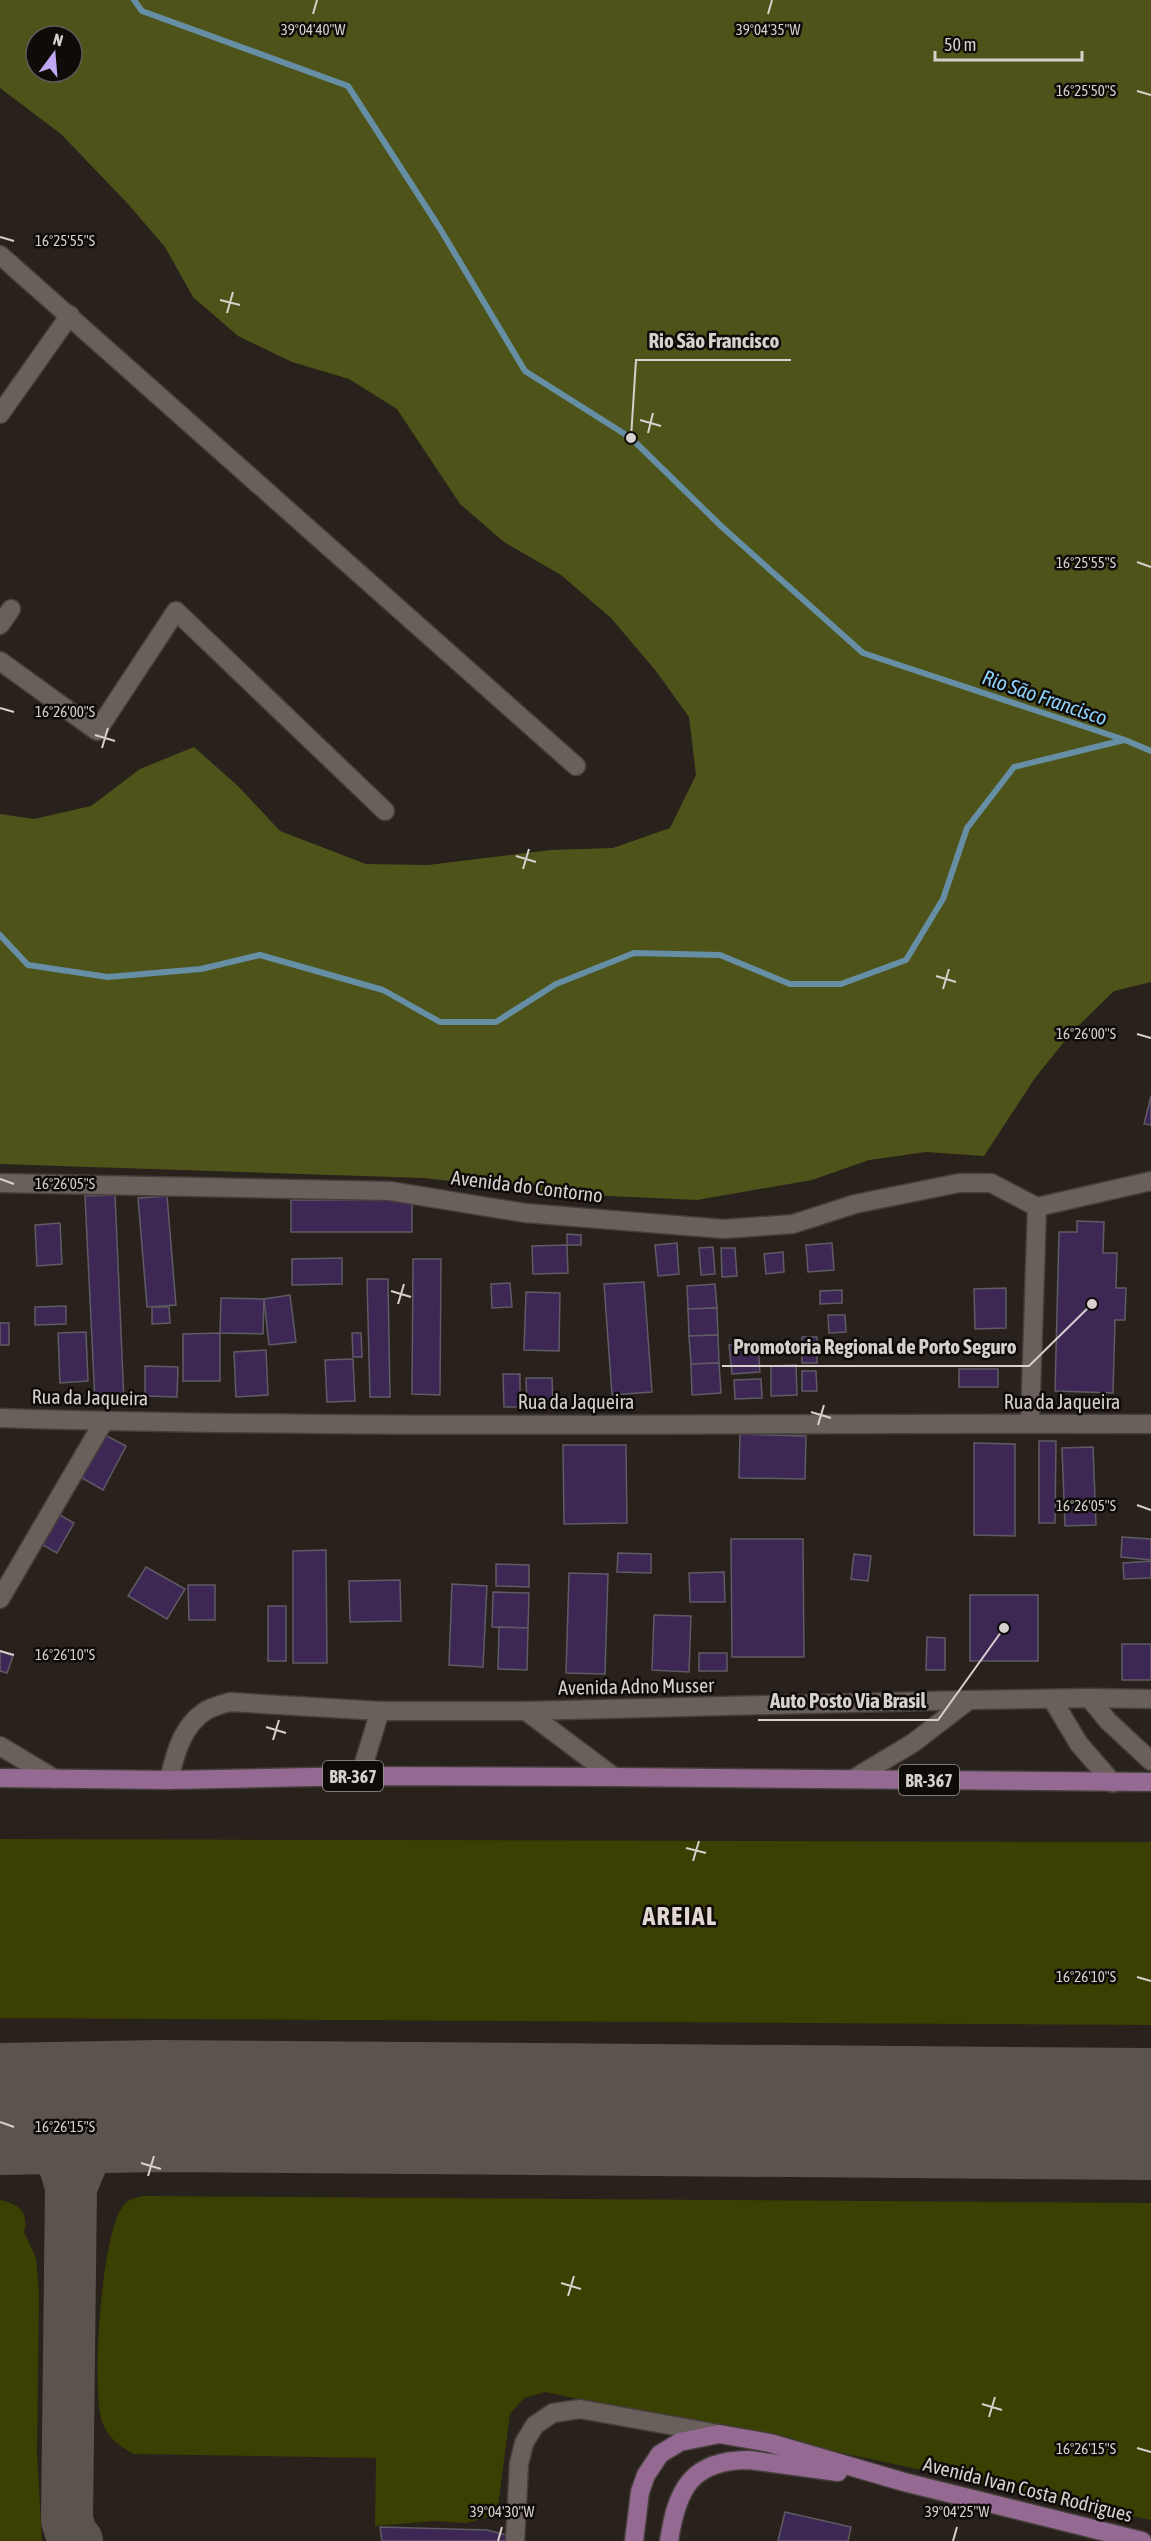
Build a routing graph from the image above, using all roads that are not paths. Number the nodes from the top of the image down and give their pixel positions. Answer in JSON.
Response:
{"nodes":[{"id":1,"x":0,"y":255,"type":"edge"},
{"id":2,"x":70,"y":315,"type":"junction"},
{"id":3,"x":0,"y":414,"type":"edge"},
{"id":4,"x":11,"y":609,"type":"dead end"},
{"id":5,"x":0,"y":625,"type":"edge"},
{"id":6,"x":0,"y":661,"type":"edge"},
{"id":7,"x":576,"y":766,"type":"dead end"},
{"id":8,"x":385,"y":811,"type":"dead end"},
{"id":9,"x":1151,"y":1181,"type":"edge"},
{"id":10,"x":0,"y":1183,"type":"edge"},
{"id":11,"x":1037,"y":1207,"type":"junction"},
{"id":12,"x":0,"y":1418,"type":"edge"},
{"id":13,"x":104,"y":1421,"type":"junction"},
{"id":14,"x":1030,"y":1424,"type":"junction"},
{"id":15,"x":1151,"y":1424,"type":"edge"},
{"id":16,"x":0,"y":1599,"type":"edge"},
{"id":17,"x":1089,"y":1698,"type":"junction"},
{"id":18,"x":1052,"y":1699,"type":"junction"},
{"id":19,"x":1151,"y":1699,"type":"edge"},
{"id":20,"x":969,"y":1700,"type":"junction"},
{"id":21,"x":380,"y":1711,"type":"junction"},
{"id":22,"x":526,"y":1711,"type":"junction"},
{"id":23,"x":0,"y":1746,"type":"edge"},
{"id":24,"x":1151,"y":1761,"type":"edge"},
{"id":25,"x":360,"y":1776,"type":"junction"},
{"id":26,"x":614,"y":1777,"type":"junction"},
{"id":27,"x":0,"y":1778,"type":"edge"},
{"id":28,"x":56,"y":1779,"type":"junction"},
{"id":29,"x":853,"y":1779,"type":"junction"},
{"id":30,"x":169,"y":1780,"type":"junction"},
{"id":31,"x":1151,"y":1782,"type":"edge"},
{"id":32,"x":1113,"y":1783,"type":"junction"},
{"id":33,"x":719,"y":2434,"type":"junction"},
{"id":34,"x":903,"y":2482,"type":"junction"},
{"id":35,"x":515,"y":2541,"type":"edge"},
{"id":36,"x":634,"y":2541,"type":"edge"},
{"id":37,"x":669,"y":2541,"type":"edge"},
{"id":38,"x":1142,"y":2541,"type":"edge"}],
"edges":[{"from":1,"to":2,"type":"street"},
{"from":2,"to":3,"type":"street"},
{"from":2,"to":7,"type":"street"},
{"from":4,"to":5,"type":"street"},
{"from":6,"to":8,"type":"street"},
{"from":9,"to":11,"type":"street"},
{"from":10,"to":11,"type":"street","name":"Avenida do Contorno"},
{"from":11,"to":14,"type":"street"},
{"from":12,"to":13,"type":"street","name":"Rua da Jaqueira"},
{"from":13,"to":14,"type":"street","name":"Rua da Jaqueira"},
{"from":13,"to":16,"type":"street"},
{"from":14,"to":15,"type":"street","name":"Rua da Jaqueira"},
{"from":17,"to":18,"type":"street","name":"Avenida Adno Musser"},
{"from":17,"to":19,"type":"street","name":"Avenida Adno Musser"},
{"from":17,"to":24,"type":"street"},
{"from":18,"to":20,"type":"street","name":"Avenida Adno Musser"},
{"from":18,"to":32,"type":"street"},
{"from":20,"to":22,"type":"street","name":"Avenida Adno Musser"},
{"from":20,"to":29,"type":"street"},
{"from":21,"to":22,"type":"street","name":"Avenida Adno Musser"},
{"from":21,"to":25,"type":"street"},
{"from":21,"to":30,"type":"street","name":"Avenida Adno Musser"},
{"from":22,"to":26,"type":"street"},
{"from":23,"to":28,"type":"street"},
{"from":25,"to":26,"type":"main road","number":"BR-367"},
{"from":25,"to":30,"type":"main road","number":"BR-367"},
{"from":26,"to":29,"type":"main road","number":"BR-367"},
{"from":27,"to":28,"type":"main road","number":"BR-367"},
{"from":28,"to":30,"type":"main road","number":"BR-367"},
{"from":29,"to":32,"type":"main road","number":"BR-367"},
{"from":31,"to":32,"type":"main road","number":"BR-367"},
{"from":33,"to":34,"type":"main road","name":"Avenida Ivan Costa Rodrigues"},
{"from":33,"to":35,"type":"street"},
{"from":33,"to":36,"type":"main road","name":"Avenida Ivan Costa Rodrigues"},
{"from":34,"to":37,"type":"main road","name":"Avenida Ivan Costa Rodrigues"},
{"from":34,"to":38,"type":"main road","name":"Avenida Ivan Costa Rodrigues"}]}
